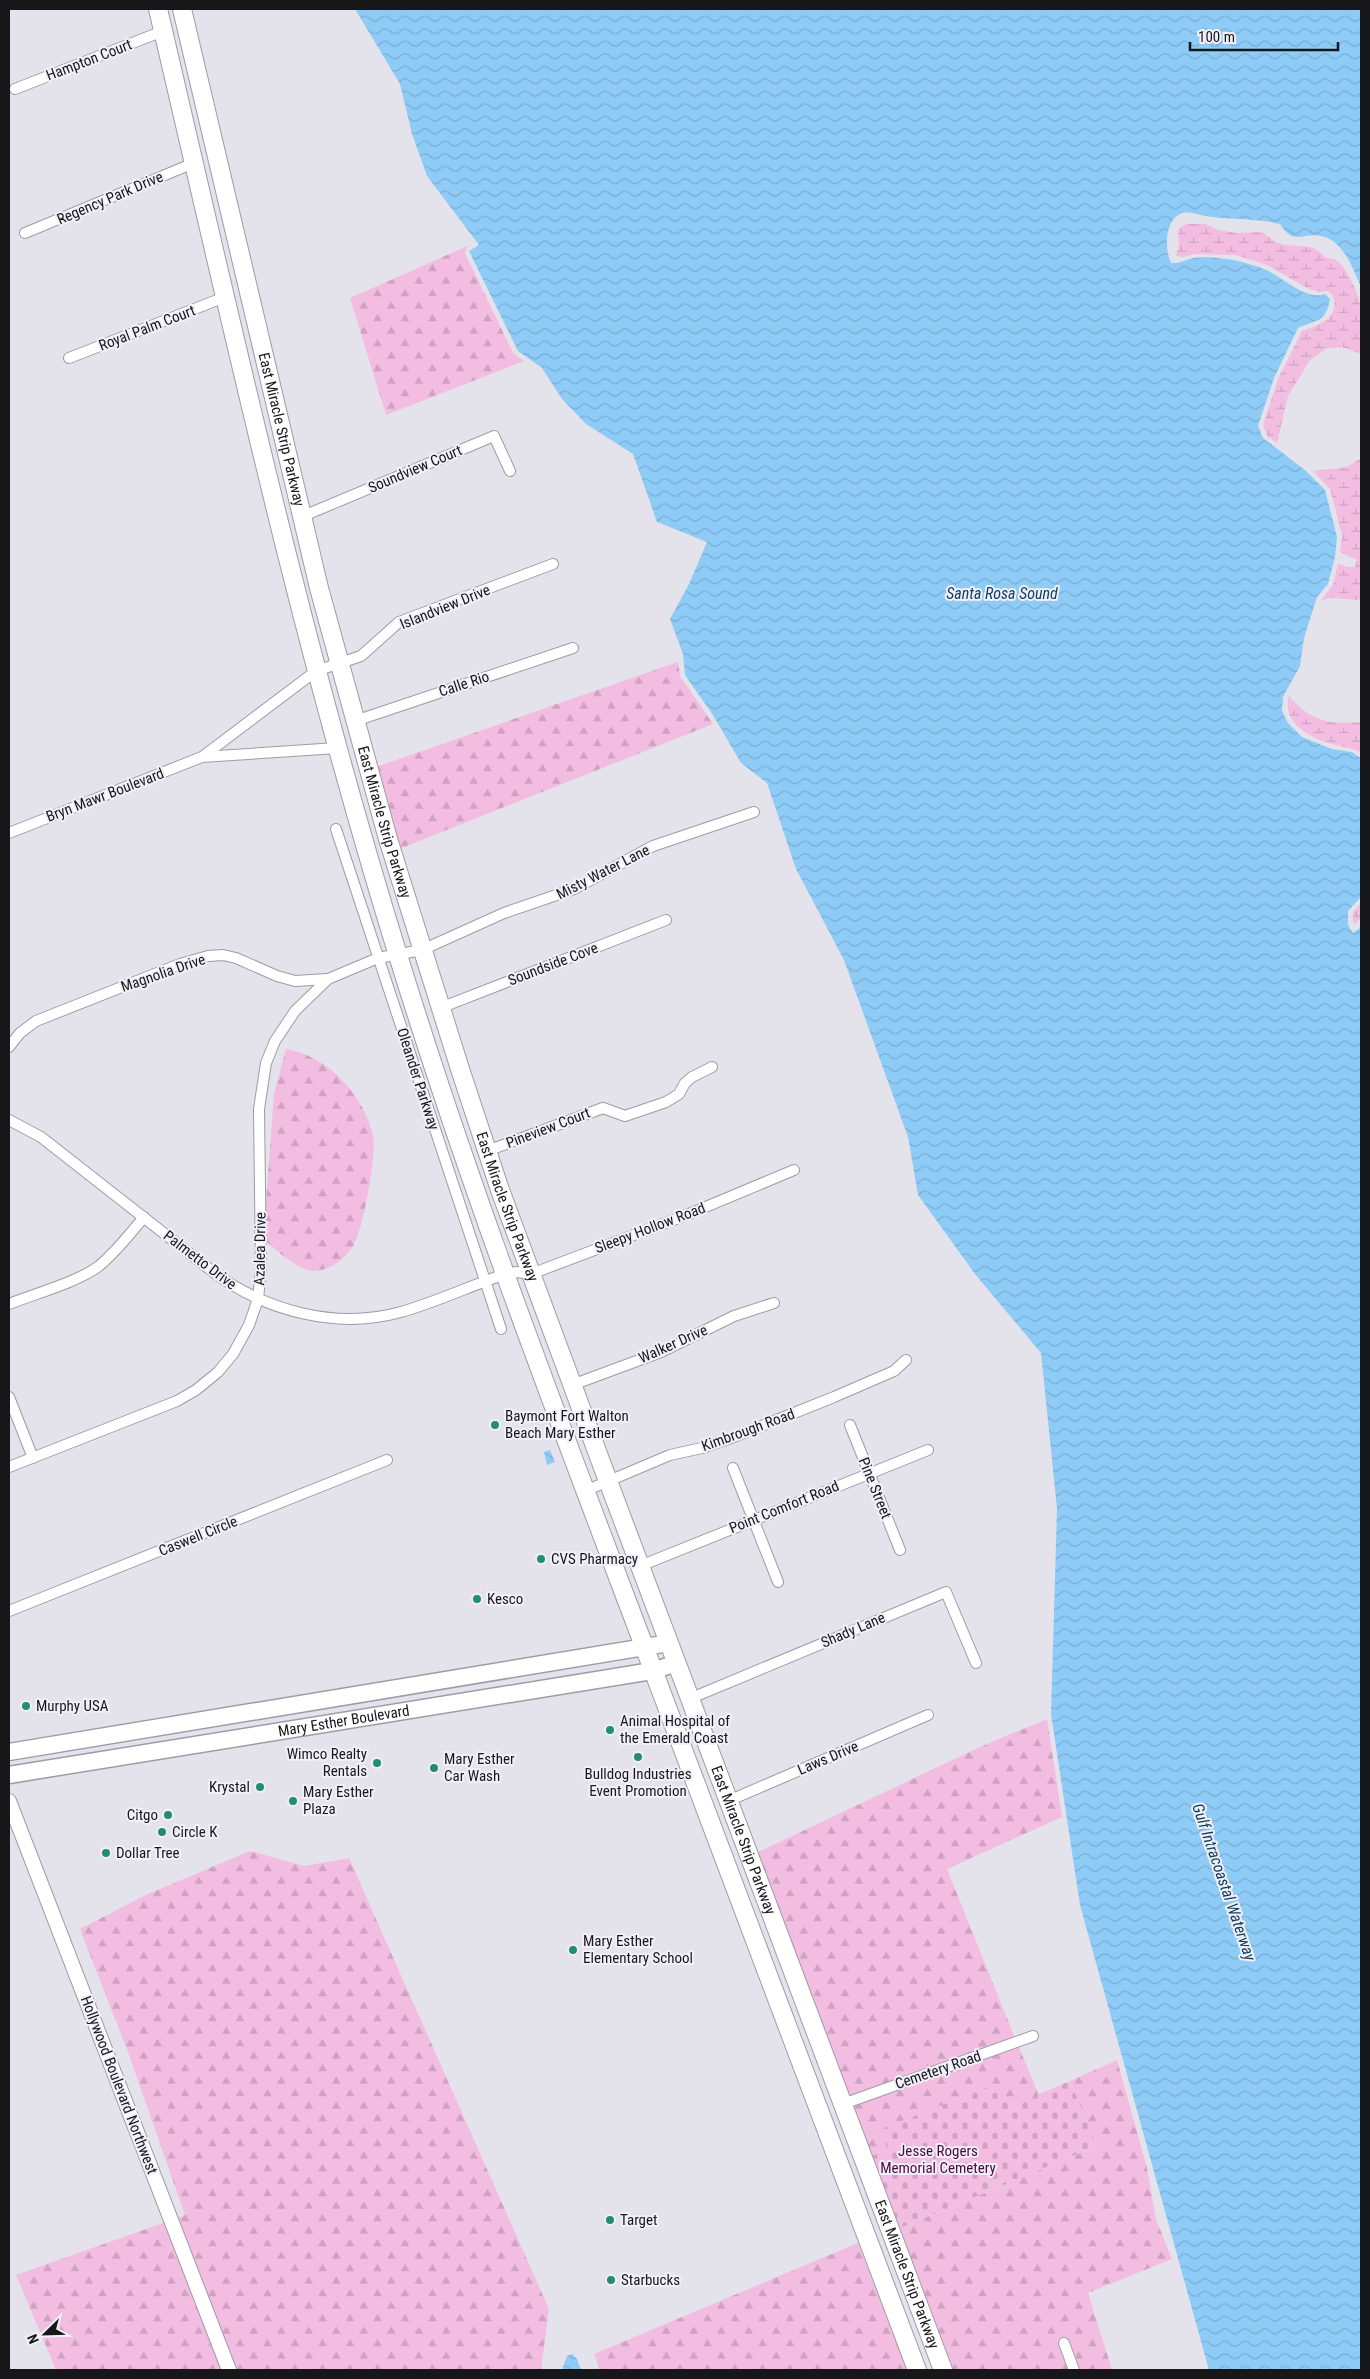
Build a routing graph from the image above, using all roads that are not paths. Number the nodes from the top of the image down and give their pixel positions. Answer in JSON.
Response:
{"nodes":[{"id":1,"x":158,"y":9,"type":"edge"},
{"id":2,"x":182,"y":9,"type":"edge"},
{"id":3,"x":163,"y":32,"type":"junction"},
{"id":4,"x":14,"y":89,"type":"dead end"},
{"id":5,"x":217,"y":157,"type":"junction"},
{"id":6,"x":194,"y":163,"type":"junction"},
{"id":7,"x":25,"y":233,"type":"dead end"},
{"id":8,"x":225,"y":297,"type":"junction"},
{"id":9,"x":69,"y":358,"type":"dead end"},
{"id":10,"x":280,"y":430,"type":"junction"},
{"id":11,"x":258,"y":436,"type":"junction"},
{"id":12,"x":510,"y":471,"type":"dead end"},
{"id":13,"x":301,"y":516,"type":"junction"},
{"id":14,"x":553,"y":564,"type":"dead end"},
{"id":15,"x":573,"y":648,"type":"dead end"},
{"id":16,"x":340,"y":664,"type":"junction"},
{"id":17,"x":316,"y":671,"type":"junction"},
{"id":18,"x":354,"y":721,"type":"junction"},
{"id":19,"x":337,"y":748,"type":"junction"},
{"id":20,"x":202,"y":757,"type":"junction"},
{"id":21,"x":754,"y":812,"type":"dead end"},
{"id":22,"x":336,"y":829,"type":"dead end"},
{"id":23,"x":9,"y":833,"type":"edge"},
{"id":24,"x":666,"y":920,"type":"dead end"},
{"id":25,"x":422,"y":950,"type":"junction"},
{"id":26,"x":398,"y":955,"type":"junction"},
{"id":27,"x":378,"y":958,"type":"junction"},
{"id":28,"x":328,"y":979,"type":"junction"},
{"id":29,"x":440,"y":1008,"type":"junction"},
{"id":30,"x":9,"y":1047,"type":"edge"},
{"id":31,"x":712,"y":1067,"type":"dead end"},
{"id":32,"x":9,"y":1120,"type":"edge"},
{"id":33,"x":487,"y":1151,"type":"junction"},
{"id":34,"x":794,"y":1170,"type":"dead end"},
{"id":35,"x":144,"y":1217,"type":"junction"},
{"id":36,"x":505,"y":1274,"type":"junction"},
{"id":37,"x":531,"y":1274,"type":"junction"},
{"id":38,"x":485,"y":1281,"type":"junction"},
{"id":39,"x":258,"y":1299,"type":"junction"},
{"id":40,"x":774,"y":1303,"type":"dead end"},
{"id":41,"x":9,"y":1304,"type":"edge"},
{"id":42,"x":501,"y":1329,"type":"dead end"},
{"id":43,"x":906,"y":1360,"type":"dead end"},
{"id":44,"x":572,"y":1385,"type":"junction"},
{"id":45,"x":9,"y":1396,"type":"edge"},
{"id":46,"x":850,"y":1425,"type":"dead end"},
{"id":47,"x":928,"y":1450,"type":"dead end"},
{"id":48,"x":33,"y":1458,"type":"junction"},
{"id":49,"x":387,"y":1460,"type":"dead end"},
{"id":50,"x":9,"y":1468,"type":"edge"},
{"id":51,"x":733,"y":1468,"type":"dead end"},
{"id":52,"x":869,"y":1473,"type":"junction"},
{"id":53,"x":608,"y":1481,"type":"junction"},
{"id":54,"x":585,"y":1491,"type":"junction"},
{"id":55,"x":753,"y":1520,"type":"junction"},
{"id":56,"x":900,"y":1550,"type":"dead end"},
{"id":57,"x":640,"y":1566,"type":"junction"},
{"id":58,"x":778,"y":1582,"type":"dead end"},
{"id":59,"x":9,"y":1611,"type":"edge"},
{"id":60,"x":669,"y":1643,"type":"junction"},
{"id":61,"x":644,"y":1648,"type":"junction"},
{"id":62,"x":677,"y":1663,"type":"junction"},
{"id":63,"x":976,"y":1663,"type":"dead end"},
{"id":64,"x":652,"y":1671,"type":"junction"},
{"id":65,"x":690,"y":1699,"type":"junction"},
{"id":66,"x":928,"y":1715,"type":"dead end"},
{"id":67,"x":9,"y":1752,"type":"edge"},
{"id":68,"x":9,"y":1776,"type":"edge"},
{"id":69,"x":9,"y":1801,"type":"edge"},
{"id":70,"x":728,"y":1801,"type":"junction"},
{"id":71,"x":1034,"y":2036,"type":"dead end"},
{"id":72,"x":843,"y":2104,"type":"junction"},
{"id":73,"x":1064,"y":2343,"type":"dead end"},
{"id":74,"x":229,"y":2370,"type":"edge"},
{"id":75,"x":917,"y":2370,"type":"edge"},
{"id":76,"x":944,"y":2370,"type":"edge"},
{"id":77,"x":1074,"y":2370,"type":"edge"}],
"edges":[{"from":1,"to":3,"type":"highway","name":"East Miracle Strip Parkway"},
{"from":2,"to":5,"type":"highway","name":"East Miracle Strip Parkway"},
{"from":3,"to":4,"type":"street","name":"Hampton Court"},
{"from":3,"to":6,"type":"highway","name":"East Miracle Strip Parkway"},
{"from":5,"to":6,"type":"highway"},
{"from":5,"to":10,"type":"highway","name":"East Miracle Strip Parkway"},
{"from":6,"to":7,"type":"street","name":"Regency Park Drive"},
{"from":6,"to":8,"type":"highway","name":"East Miracle Strip Parkway"},
{"from":8,"to":9,"type":"street","name":"Royal Palm Court"},
{"from":8,"to":11,"type":"highway","name":"East Miracle Strip Parkway"},
{"from":10,"to":11,"type":"highway"},
{"from":10,"to":13,"type":"highway","name":"East Miracle Strip Parkway"},
{"from":11,"to":17,"type":"highway","name":"East Miracle Strip Parkway"},
{"from":12,"to":13,"type":"street","name":"Soundview Court"},
{"from":13,"to":16,"type":"highway","name":"East Miracle Strip Parkway"},
{"from":14,"to":16,"type":"street","name":"Islandview Drive"},
{"from":15,"to":18,"type":"street","name":"Calle Rio"},
{"from":16,"to":17,"type":"street","name":"Islandview Drive"},
{"from":16,"to":18,"type":"highway","name":"East Miracle Strip Parkway"},
{"from":17,"to":19,"type":"highway","name":"East Miracle Strip Parkway"},
{"from":17,"to":20,"type":"street","name":"Bryn Mawr Boulevard"},
{"from":18,"to":25,"type":"highway","name":"East Miracle Strip Parkway"},
{"from":19,"to":20,"type":"street","name":"Bryn Mawr Boulevard"},
{"from":19,"to":26,"type":"highway","name":"East Miracle Strip Parkway"},
{"from":20,"to":23,"type":"street","name":"Bryn Mawr Boulevard"},
{"from":21,"to":25,"type":"street","name":"Misty Water Lane"},
{"from":22,"to":27,"type":"street","name":"Oleander Parkway"},
{"from":24,"to":29,"type":"street","name":"Soundside Cove"},
{"from":25,"to":26,"type":"street","name":"Misty Water Lane"},
{"from":25,"to":29,"type":"highway","name":"East Miracle Strip Parkway"},
{"from":26,"to":27,"type":"street","name":"Azalea Drive"},
{"from":26,"to":36,"type":"highway","name":"East Miracle Strip Parkway"},
{"from":27,"to":28,"type":"street","name":"Azalea Drive"},
{"from":27,"to":38,"type":"street","name":"Oleander Parkway"},
{"from":28,"to":30,"type":"street","name":"Magnolia Drive"},
{"from":28,"to":39,"type":"street","name":"Azalea Drive"},
{"from":29,"to":33,"type":"highway","name":"East Miracle Strip Parkway"},
{"from":31,"to":33,"type":"street","name":"Pineview Court"},
{"from":32,"to":35,"type":"street","name":"Palmetto Drive"},
{"from":33,"to":37,"type":"highway","name":"East Miracle Strip Parkway"},
{"from":34,"to":37,"type":"street","name":"Sleepy Hollow Road"},
{"from":35,"to":39,"type":"street","name":"Palmetto Drive"},
{"from":35,"to":41,"type":"street"},
{"from":36,"to":37,"type":"street","name":"Sleepy Hollow Road"},
{"from":36,"to":38,"type":"street","name":"Palmetto Drive"},
{"from":36,"to":54,"type":"highway","name":"East Miracle Strip Parkway"},
{"from":37,"to":44,"type":"highway","name":"East Miracle Strip Parkway"},
{"from":38,"to":39,"type":"street","name":"Palmetto Drive"},
{"from":38,"to":42,"type":"street","name":"Oleander Parkway"},
{"from":39,"to":48,"type":"street","name":"Azalea Drive"},
{"from":40,"to":44,"type":"street","name":"Walker Drive"},
{"from":43,"to":53,"type":"street","name":"Kimbrough Road"},
{"from":44,"to":53,"type":"highway","name":"East Miracle Strip Parkway"},
{"from":45,"to":48,"type":"street"},
{"from":46,"to":52,"type":"street","name":"Pine Street"},
{"from":47,"to":52,"type":"street","name":"Point Comfort Road"},
{"from":48,"to":50,"type":"street","name":"Azalea Drive"},
{"from":49,"to":59,"type":"street","name":"Caswell Circle"},
{"from":51,"to":55,"type":"street"},
{"from":52,"to":55,"type":"street","name":"Point Comfort Road"},
{"from":52,"to":56,"type":"street","name":"Pine Street"},
{"from":53,"to":54,"type":"street","name":"Kimbrough Road"},
{"from":53,"to":57,"type":"highway","name":"East Miracle Strip Parkway"},
{"from":54,"to":61,"type":"highway","name":"East Miracle Strip Parkway"},
{"from":55,"to":57,"type":"street","name":"Point Comfort Road"},
{"from":55,"to":58,"type":"street"},
{"from":57,"to":60,"type":"highway","name":"East Miracle Strip Parkway"},
{"from":60,"to":61,"type":"main road","name":"Mary Esther Boulevard"},
{"from":60,"to":62,"type":"highway","name":"East Miracle Strip Parkway"},
{"from":61,"to":64,"type":"highway","name":"East Miracle Strip Parkway"},
{"from":61,"to":67,"type":"main road","name":"Mary Esther Boulevard"},
{"from":62,"to":64,"type":"main road","name":"Mary Esther Boulevard"},
{"from":62,"to":65,"type":"highway","name":"East Miracle Strip Parkway"},
{"from":63,"to":65,"type":"street","name":"Shady Lane"},
{"from":64,"to":68,"type":"main road","name":"Mary Esther Boulevard"},
{"from":64,"to":75,"type":"highway","name":"East Miracle Strip Parkway"},
{"from":65,"to":70,"type":"highway","name":"East Miracle Strip Parkway"},
{"from":66,"to":70,"type":"street","name":"Laws Drive"},
{"from":69,"to":74,"type":"street","name":"Hollywood Boulevard Northwest"},
{"from":70,"to":72,"type":"highway","name":"East Miracle Strip Parkway"},
{"from":71,"to":72,"type":"street","name":"Cemetery Road"},
{"from":72,"to":76,"type":"highway","name":"East Miracle Strip Parkway"},
{"from":73,"to":77,"type":"street"}]}
